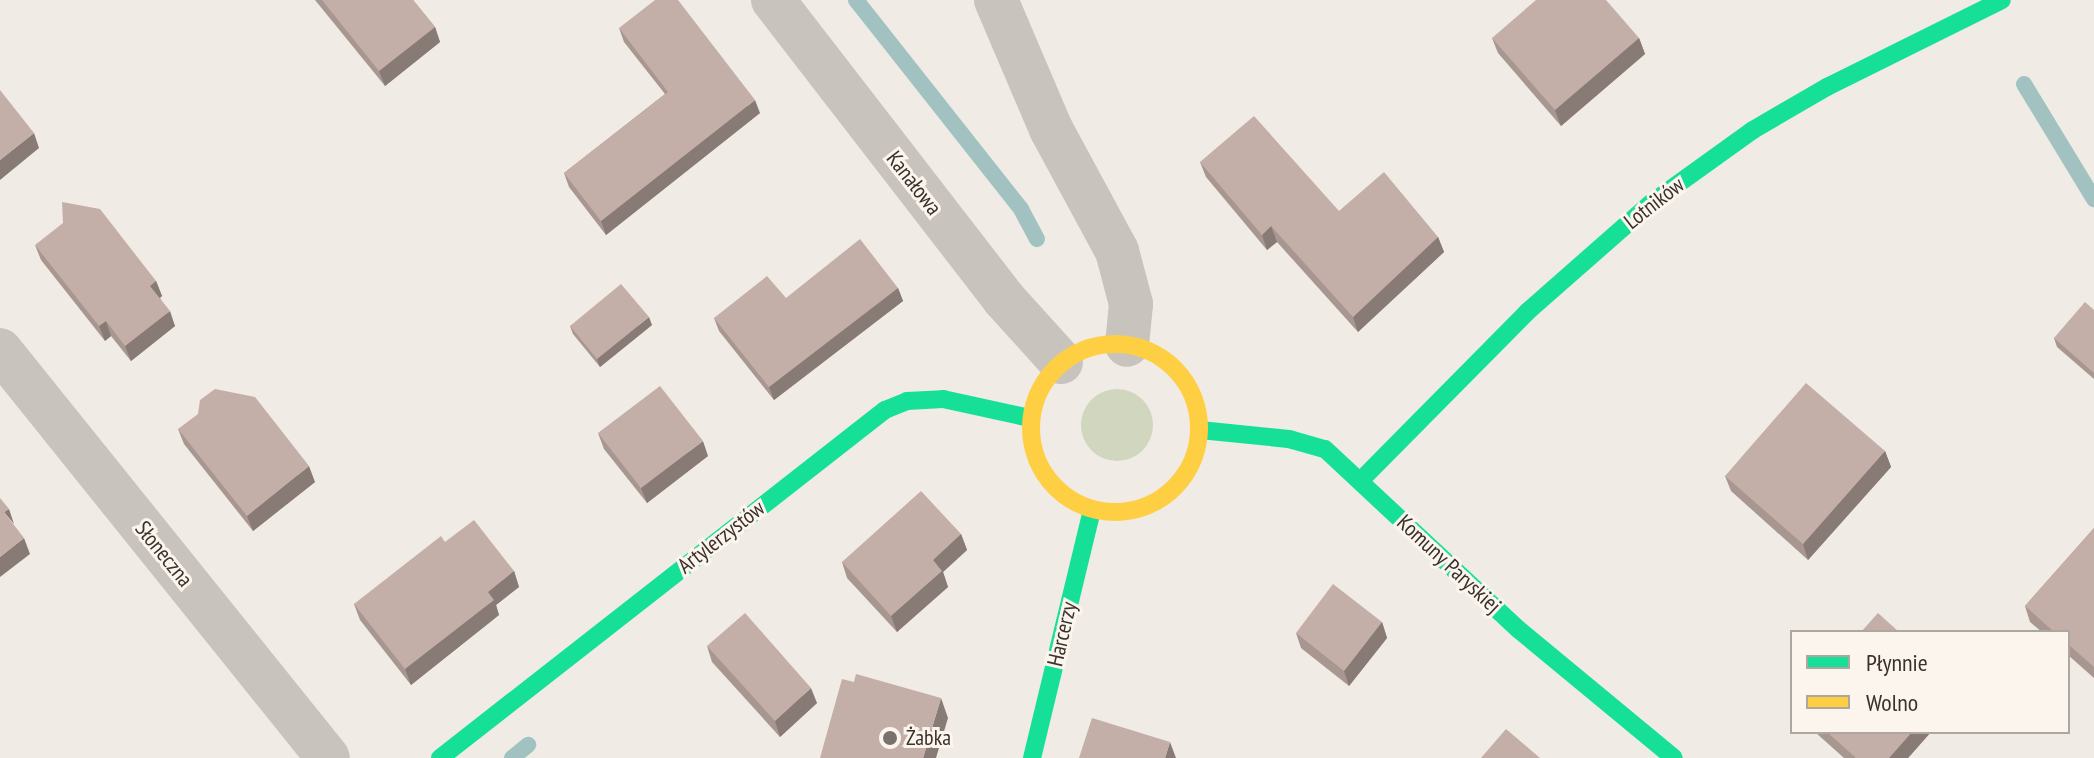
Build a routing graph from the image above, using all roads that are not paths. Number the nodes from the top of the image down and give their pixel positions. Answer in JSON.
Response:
{"nodes":[{"id":1,"x":773,"y":0,"type":"edge"},
{"id":2,"x":996,"y":0,"type":"edge"},
{"id":3,"x":2002,"y":0,"type":"edge"},
{"id":4,"x":1127,"y":345,"type":"junction"},
{"id":5,"x":0,"y":350,"type":"edge"},
{"id":6,"x":1061,"y":362,"type":"junction"},
{"id":7,"x":1030,"y":418,"type":"junction"},
{"id":8,"x":1200,"y":430,"type":"junction"},
{"id":9,"x":1361,"y":480,"type":"junction"},
{"id":10,"x":1092,"y":510,"type":"junction"},
{"id":11,"x":328,"y":758,"type":"edge"},
{"id":12,"x":440,"y":758,"type":"edge"},
{"id":13,"x":1032,"y":758,"type":"edge"},
{"id":14,"x":1674,"y":758,"type":"edge"}],
"edges":[{"from":1,"to":6,"type":"street","name":"Kanałowa"},
{"from":2,"to":4,"type":"street"},
{"from":3,"to":9,"type":"street","name":"Lotników"},
{"from":4,"to":6,"type":"street"},
{"from":4,"to":8,"type":"street"},
{"from":5,"to":11,"type":"street","name":"Słoneczna"},
{"from":6,"to":7,"type":"street"},
{"from":7,"to":10,"type":"street"},
{"from":7,"to":12,"type":"street","name":"Artylerzystów"},
{"from":8,"to":9,"type":"street","name":"Komuny Paryskiej"},
{"from":8,"to":10,"type":"street"},
{"from":9,"to":14,"type":"street","name":"Komuny Paryskiej"},
{"from":10,"to":13,"type":"street","name":"Harcerzy"}]}
